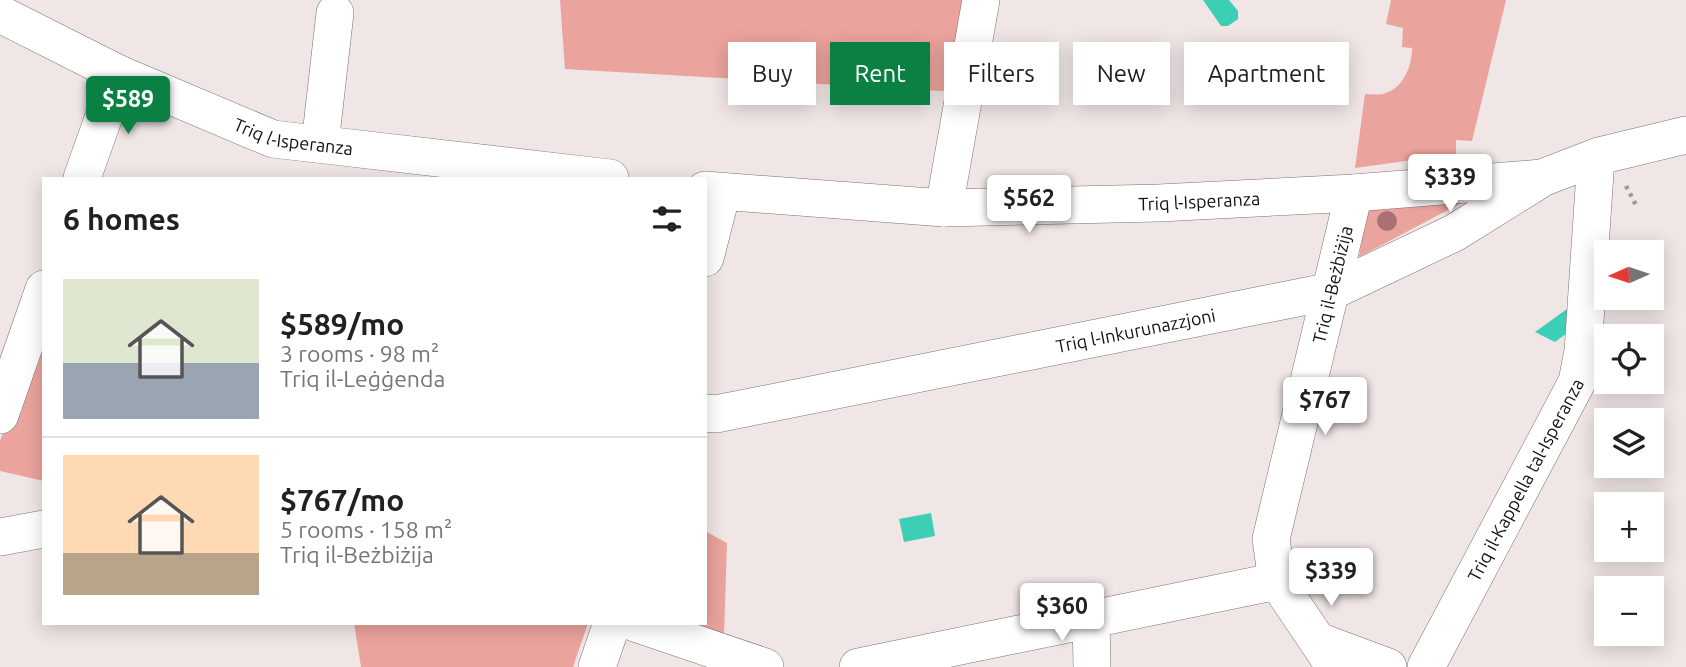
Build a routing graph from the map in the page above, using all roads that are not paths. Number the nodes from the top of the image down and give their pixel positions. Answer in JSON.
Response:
{"nodes":[{"id":1,"x":981,"y":0,"type":"edge"},
{"id":2,"x":335,"y":13,"type":"dead end"},
{"id":3,"x":0,"y":14,"type":"edge"},
{"id":4,"x":119,"y":74,"type":"junction"},
{"id":5,"x":1686,"y":135,"type":"edge"},
{"id":6,"x":320,"y":144,"type":"junction"},
{"id":7,"x":1596,"y":158,"type":"junction"},
{"id":8,"x":82,"y":177,"type":"edge"},
{"id":9,"x":601,"y":177,"type":"edge"},
{"id":10,"x":1542,"y":178,"type":"junction"},
{"id":11,"x":713,"y":191,"type":"edge"},
{"id":12,"x":1354,"y":193,"type":"junction"},
{"id":13,"x":944,"y":208,"type":"junction"},
{"id":14,"x":707,"y":241,"type":"edge"},
{"id":15,"x":1332,"y":291,"type":"junction"},
{"id":16,"x":42,"y":295,"type":"edge"},
{"id":17,"x":707,"y":413,"type":"edge"},
{"id":18,"x":0,"y":415,"type":"edge"},
{"id":19,"x":42,"y":529,"type":"edge"},
{"id":20,"x":0,"y":537,"type":"edge"},
{"id":21,"x":1277,"y":581,"type":"junction"},
{"id":22,"x":1091,"y":618,"type":"junction"},
{"id":23,"x":611,"y":625,"type":"edge"},
{"id":24,"x":641,"y":625,"type":"edge"},
{"id":25,"x":1326,"y":654,"type":"edge"},
{"id":26,"x":597,"y":667,"type":"edge"},
{"id":27,"x":765,"y":667,"type":"edge"},
{"id":28,"x":858,"y":667,"type":"edge"},
{"id":29,"x":1092,"y":667,"type":"edge"},
{"id":30,"x":1388,"y":667,"type":"edge"},
{"id":31,"x":1426,"y":667,"type":"edge"}],
"edges":[{"from":1,"to":13,"type":"street"},
{"from":2,"to":6,"type":"street"},
{"from":3,"to":4,"type":"street","name":"Triq l-Isperanza"},
{"from":4,"to":6,"type":"street","name":"Triq l-Isperanza"},
{"from":4,"to":8,"type":"street"},
{"from":5,"to":7,"type":"street","name":"Triq l-Isperanza"},
{"from":6,"to":9,"type":"street","name":"Triq l-Isperanza"},
{"from":7,"to":10,"type":"street","name":"Triq l-Isperanza"},
{"from":7,"to":31,"type":"street","name":"Triq il-Kappella tal-Isperanza"},
{"from":10,"to":12,"type":"street","name":"Triq l-Isperanza"},
{"from":10,"to":15,"type":"street","name":"Triq l-Inkurunazzjoni"},
{"from":11,"to":13,"type":"street","name":"Triq l-Isperanza"},
{"from":11,"to":14,"type":"street"},
{"from":12,"to":13,"type":"street","name":"Triq l-Isperanza"},
{"from":12,"to":15,"type":"street","name":"Triq il-Beżbiżija"},
{"from":15,"to":17,"type":"street","name":"Triq l-Inkurunazzjoni"},
{"from":15,"to":21,"type":"street","name":"Triq il-Beżbiżija"},
{"from":16,"to":18,"type":"street"},
{"from":19,"to":20,"type":"street"},
{"from":21,"to":22,"type":"street"},
{"from":21,"to":25,"type":"street"},
{"from":22,"to":28,"type":"street"},
{"from":22,"to":29,"type":"street"},
{"from":23,"to":26,"type":"street"},
{"from":24,"to":27,"type":"street"},
{"from":25,"to":30,"type":"street"}]}
